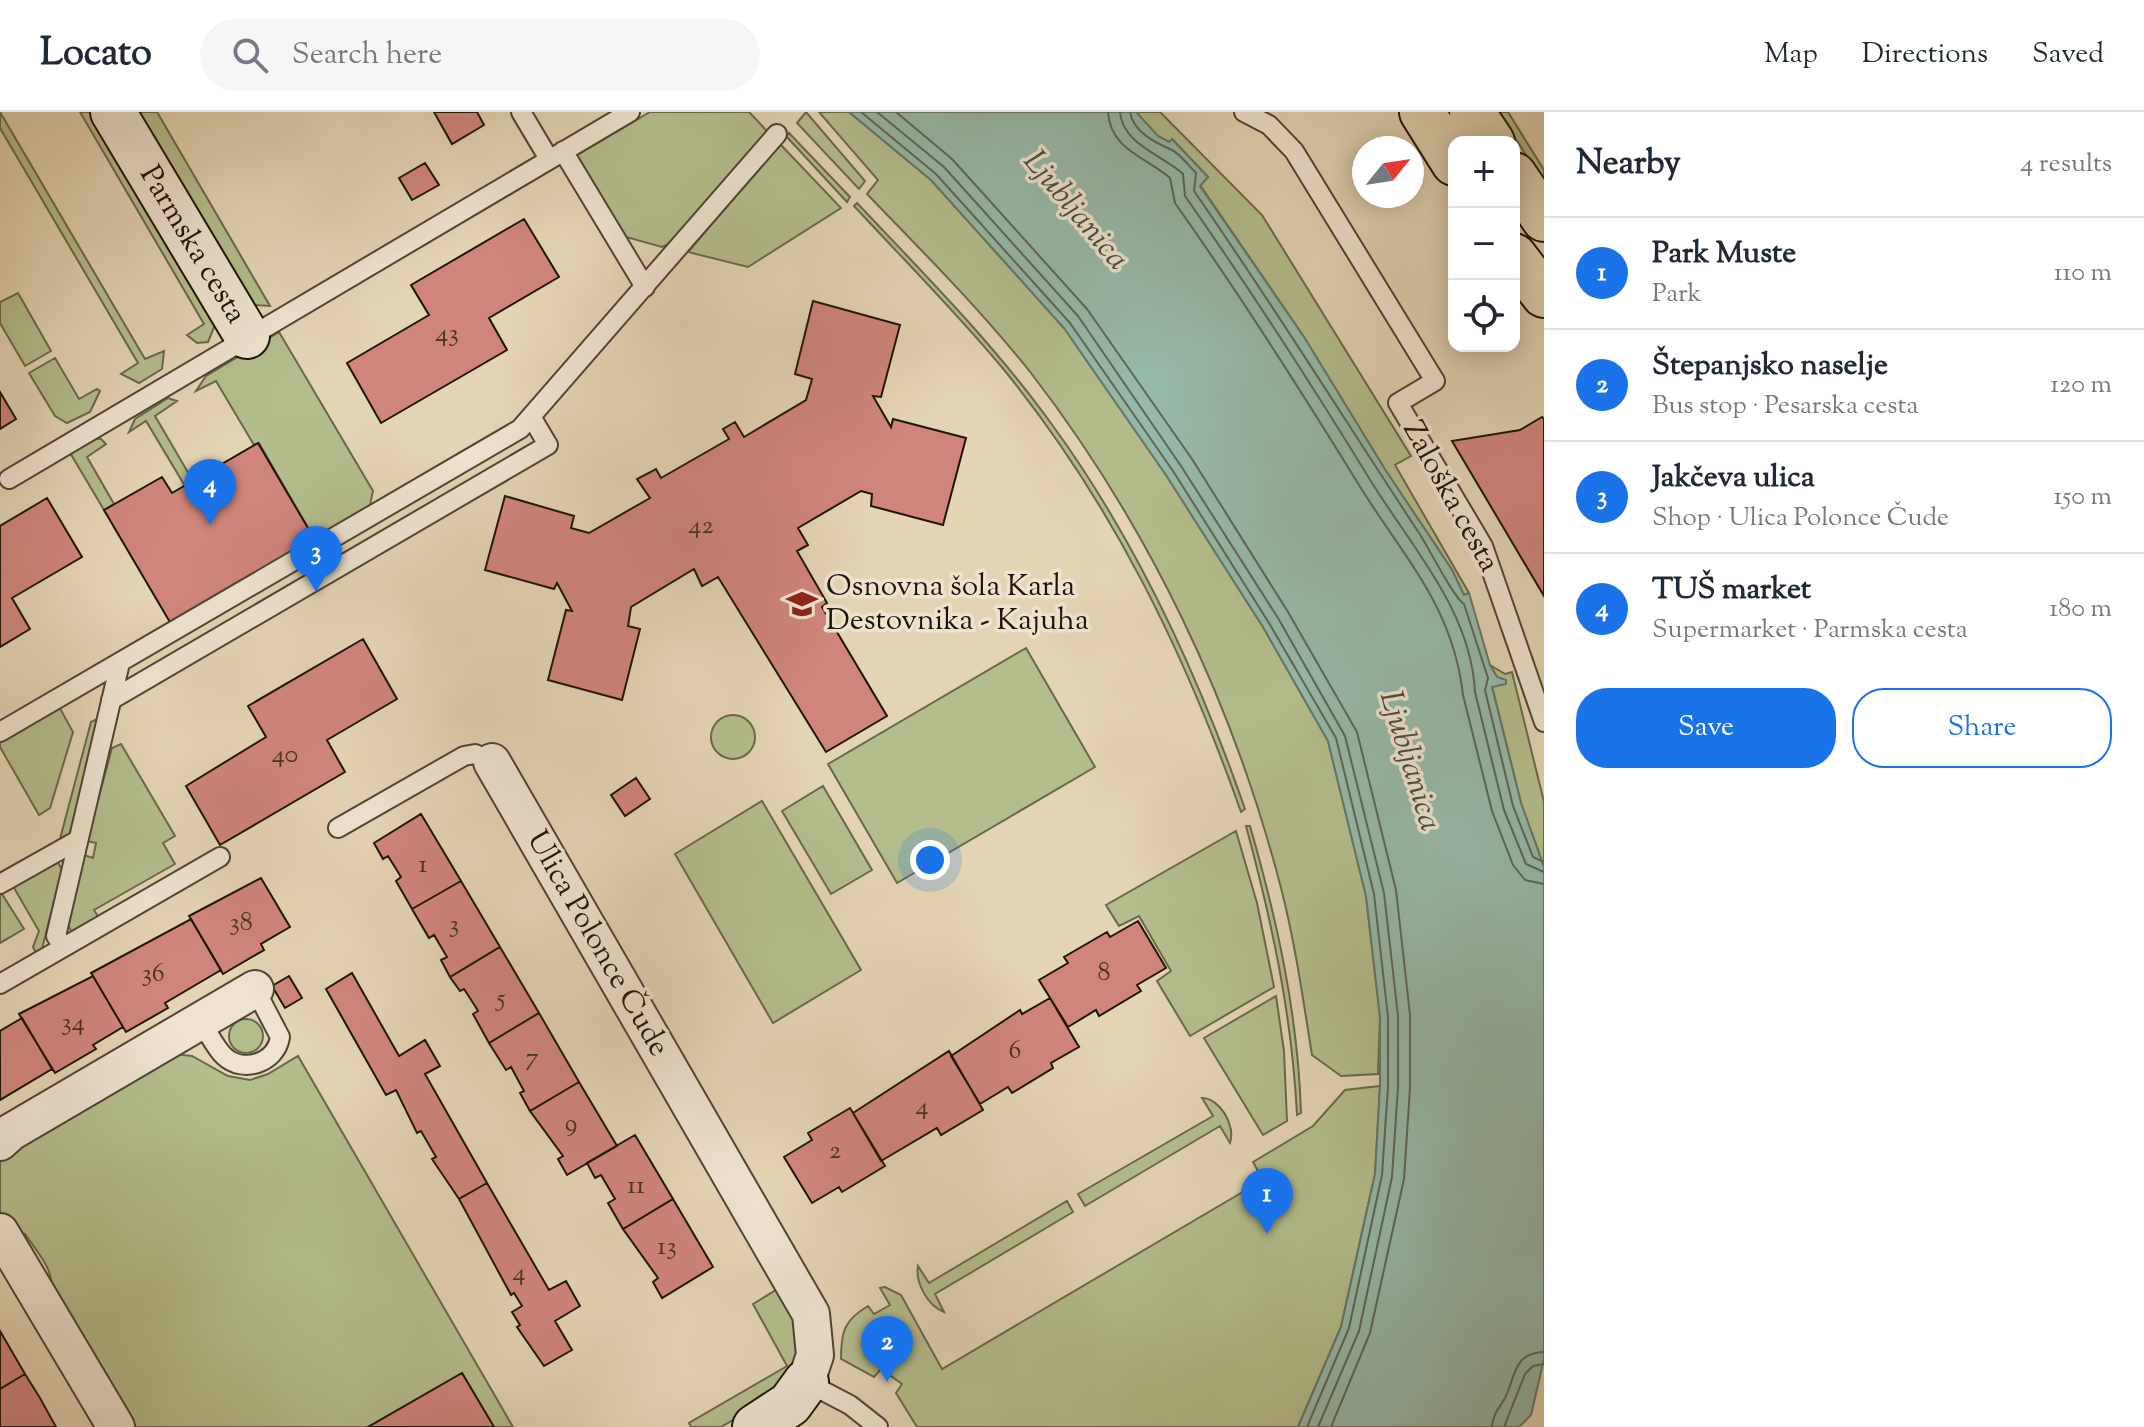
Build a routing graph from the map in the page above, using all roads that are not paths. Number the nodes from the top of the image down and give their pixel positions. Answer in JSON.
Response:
{"nodes":[{"id":1,"x":113,"y":112,"type":"edge"},
{"id":2,"x":521,"y":112,"type":"edge"},
{"id":3,"x":630,"y":112,"type":"edge"},
{"id":4,"x":1244,"y":112,"type":"edge"},
{"id":5,"x":1422,"y":112,"type":"edge"},
{"id":6,"x":1472,"y":112,"type":"edge"},
{"id":7,"x":777,"y":134,"type":"dead end"},
{"id":8,"x":1488,"y":136,"type":"edge"},
{"id":9,"x":1448,"y":153,"type":"edge"},
{"id":10,"x":556,"y":155,"type":"junction"},
{"id":11,"x":1520,"y":184,"type":"edge"},
{"id":12,"x":1544,"y":219,"type":"edge"},
{"id":13,"x":1520,"y":264,"type":"edge"},
{"id":14,"x":645,"y":287,"type":"junction"},
{"id":15,"x":1544,"y":295,"type":"edge"},
{"id":16,"x":247,"y":336,"type":"junction"},
{"id":17,"x":532,"y":418,"type":"junction"},
{"id":18,"x":9,"y":479,"type":"dead end"},
{"id":19,"x":391,"y":504,"type":"junction"},
{"id":20,"x":406,"y":529,"type":"junction"},
{"id":21,"x":120,"y":663,"type":"junction"},
{"id":22,"x":111,"y":700,"type":"junction"},
{"id":23,"x":1544,"y":722,"type":"edge"},
{"id":24,"x":0,"y":732,"type":"edge"},
{"id":25,"x":492,"y":762,"type":"joint"},
{"id":26,"x":338,"y":828,"type":"dead end"},
{"id":27,"x":78,"y":840,"type":"junction"},
{"id":28,"x":220,"y":857,"type":"dead end"},
{"id":29,"x":0,"y":884,"type":"edge"},
{"id":30,"x":63,"y":946,"type":"junction"},
{"id":31,"x":0,"y":984,"type":"edge"},
{"id":32,"x":255,"y":989,"type":"joint"},
{"id":33,"x":202,"y":1022,"type":"junction"},
{"id":34,"x":0,"y":1142,"type":"edge"},
{"id":35,"x":0,"y":1232,"type":"edge"},
{"id":36,"x":806,"y":1382,"type":"junction"},
{"id":37,"x":116,"y":1427,"type":"edge"},
{"id":38,"x":755,"y":1427,"type":"edge"},
{"id":39,"x":878,"y":1427,"type":"edge"}],
"edges":[{"from":1,"to":16,"type":"street","name":"Parmska cesta"},
{"from":2,"to":10,"type":"lane"},
{"from":3,"to":10,"type":"lane"},
{"from":4,"to":23,"type":"lane","name":"Zaloška cesta"},
{"from":5,"to":9,"type":"main road"},
{"from":6,"to":8,"type":"main road"},
{"from":7,"to":14,"type":"lane"},
{"from":10,"to":14,"type":"lane"},
{"from":10,"to":16,"type":"lane"},
{"from":11,"to":12,"type":"main road"},
{"from":13,"to":15,"type":"main road"},
{"from":14,"to":17,"type":"lane"},
{"from":16,"to":18,"type":"lane"},
{"from":17,"to":19,"type":"lane"},
{"from":17,"to":20,"type":"lane"},
{"from":19,"to":20,"type":"lane"},
{"from":19,"to":21,"type":"lane"},
{"from":20,"to":22,"type":"lane"},
{"from":21,"to":22,"type":"lane"},
{"from":21,"to":24,"type":"lane"},
{"from":22,"to":27,"type":"lane"},
{"from":25,"to":26,"type":"lane","name":"Ulica Polonce Čude"},
{"from":25,"to":36,"type":"street","name":"Ulica Polonce Čude"},
{"from":27,"to":29,"type":"lane"},
{"from":27,"to":30,"type":"lane"},
{"from":28,"to":30,"type":"lane"},
{"from":30,"to":31,"type":"lane"},
{"from":32,"to":33,"type":"street"},
{"from":32,"to":33,"type":"lane"},
{"from":33,"to":34,"type":"street"},
{"from":35,"to":37,"type":"street"},
{"from":36,"to":38,"type":"street"},
{"from":36,"to":39,"type":"lane"}]}
